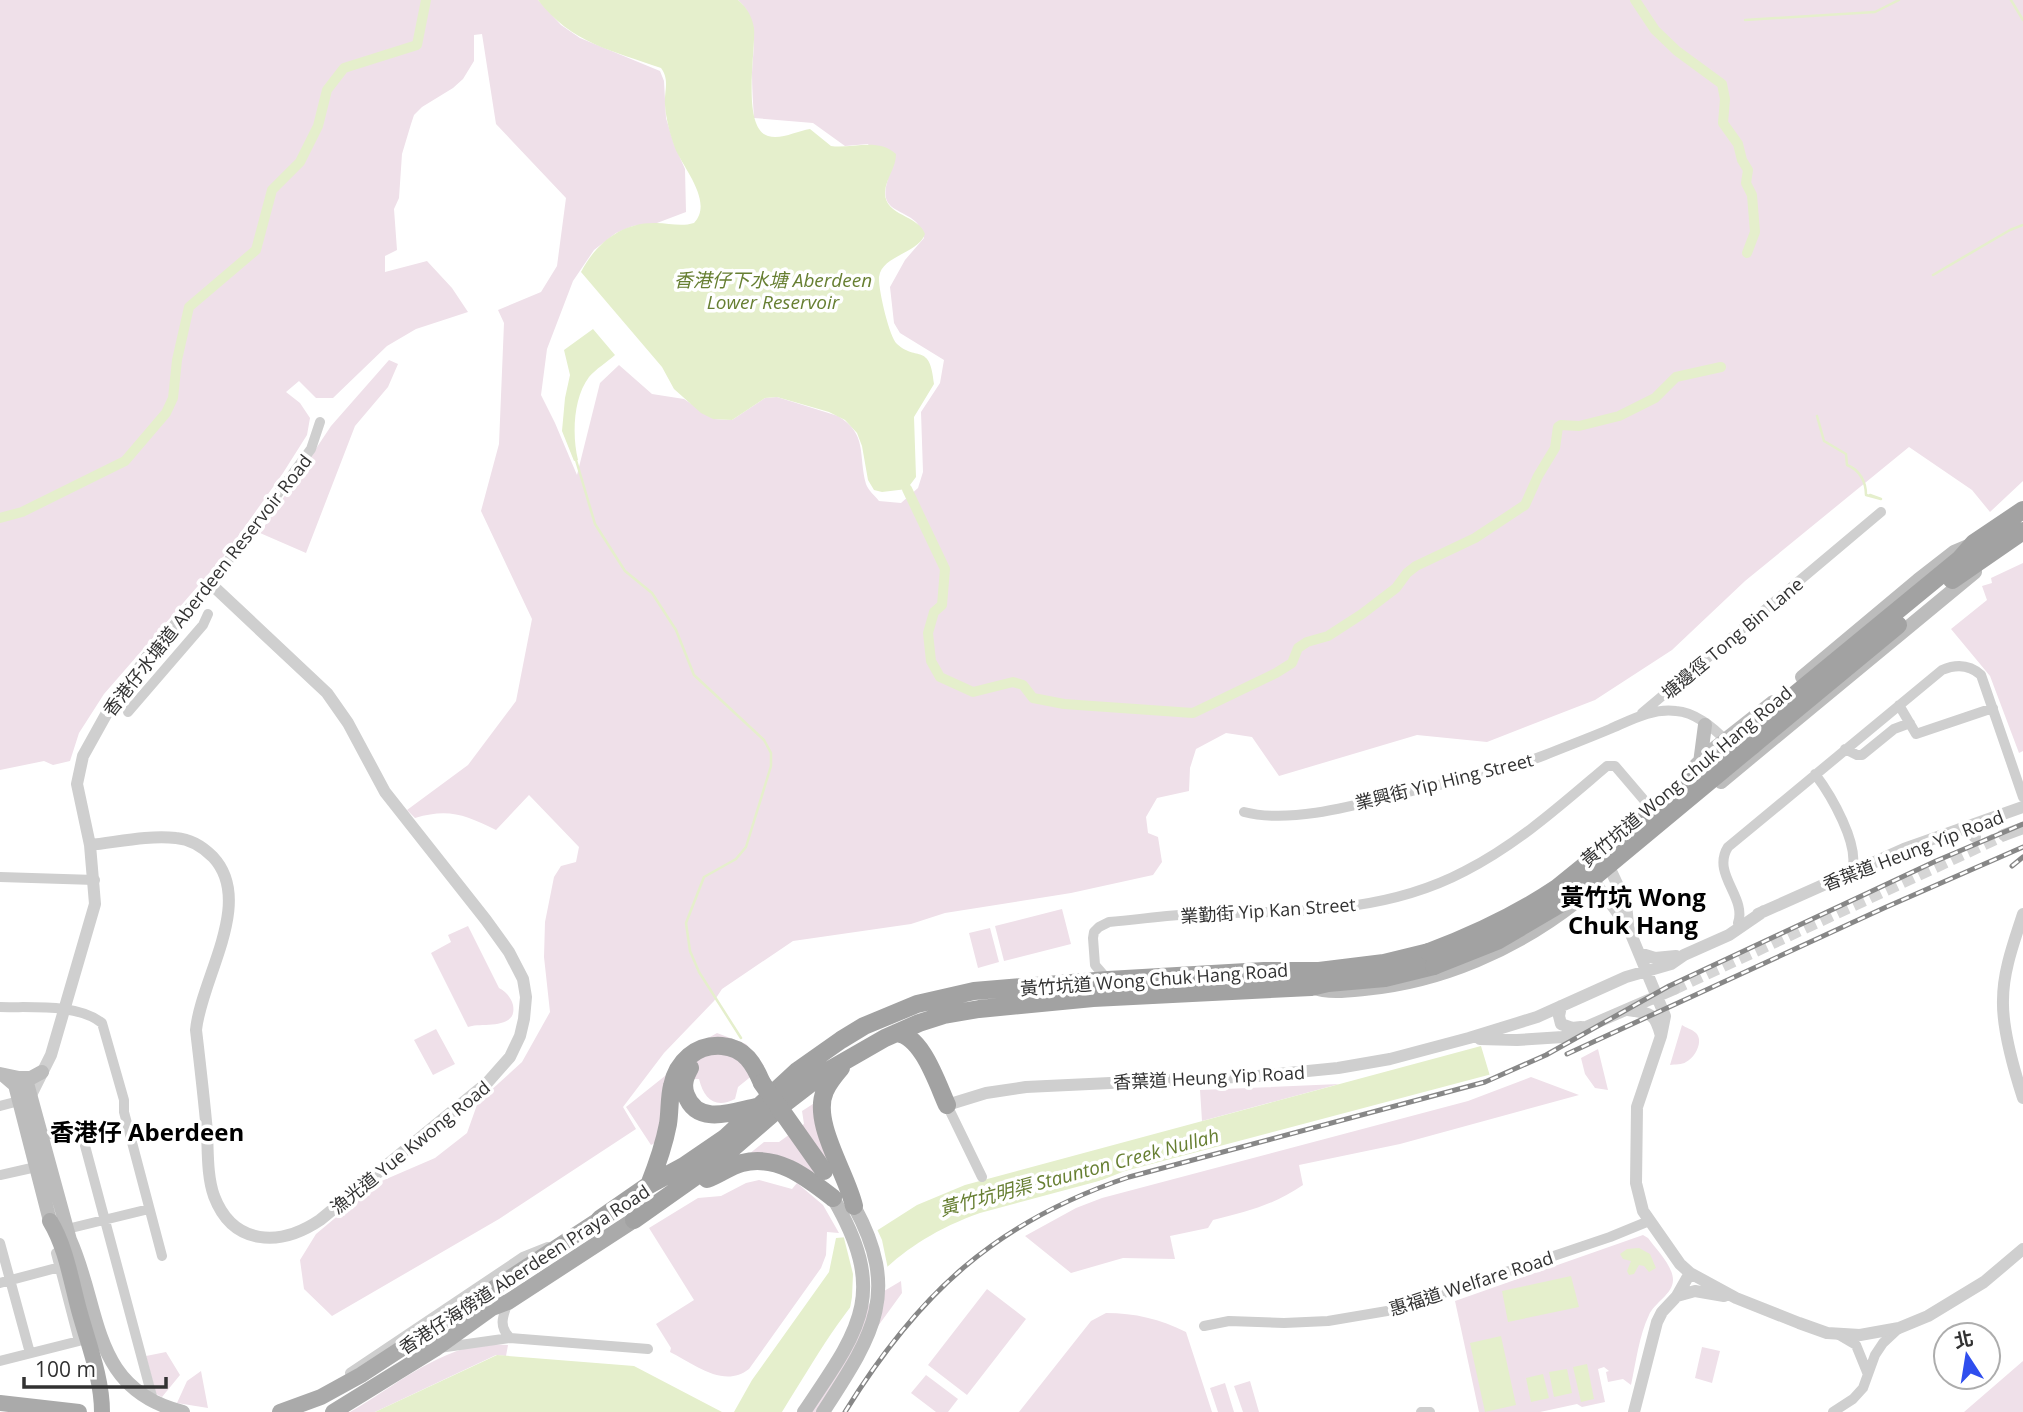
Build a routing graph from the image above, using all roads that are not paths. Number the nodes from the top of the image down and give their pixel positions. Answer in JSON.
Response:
{"nodes":[{"id":1,"x":320,"y":422,"type":"dead end"},
{"id":2,"x":2023,"y":510,"type":"edge"},
{"id":3,"x":1881,"y":512,"type":"dead end"},
{"id":4,"x":2023,"y":531,"type":"edge"},
{"id":5,"x":1980,"y":550,"type":"junction"},
{"id":6,"x":211,"y":584,"type":"junction"},
{"id":7,"x":208,"y":614,"type":"dead end"},
{"id":8,"x":1899,"y":705,"type":"junction"},
{"id":9,"x":1993,"y":708,"type":"junction"},
{"id":10,"x":128,"y":712,"type":"dead end"},
{"id":11,"x":1637,"y":717,"type":"junction"},
{"id":12,"x":1910,"y":723,"type":"junction"},
{"id":13,"x":1705,"y":725,"type":"junction"},
{"id":14,"x":1722,"y":743,"type":"junction"},
{"id":15,"x":1845,"y":749,"type":"junction"},
{"id":16,"x":1700,"y":763,"type":"junction"},
{"id":17,"x":1741,"y":767,"type":"junction"},
{"id":18,"x":1815,"y":774,"type":"junction"},
{"id":19,"x":1719,"y":784,"type":"junction"},
{"id":20,"x":2023,"y":797,"type":"edge"},
{"id":21,"x":1650,"y":807,"type":"junction"},
{"id":22,"x":2023,"y":807,"type":"edge"},
{"id":23,"x":1244,"y":812,"type":"dead end"},
{"id":24,"x":2023,"y":828,"type":"edge"},
{"id":25,"x":1960,"y":829,"type":"junction"},
{"id":26,"x":2004,"y":835,"type":"tunnel mouth"},
{"id":27,"x":1975,"y":837,"type":"dead end"},
{"id":28,"x":90,"y":845,"type":"junction"},
{"id":29,"x":1588,"y":859,"type":"junction"},
{"id":30,"x":1853,"y":870,"type":"junction"},
{"id":31,"x":1612,"y":873,"type":"junction"},
{"id":32,"x":0,"y":877,"type":"edge"},
{"id":33,"x":95,"y":880,"type":"junction"},
{"id":34,"x":1597,"y":885,"type":"junction"},
{"id":35,"x":1764,"y":911,"type":"junction"},
{"id":36,"x":2023,"y":914,"type":"edge"},
{"id":37,"x":1738,"y":923,"type":"junction"},
{"id":38,"x":1628,"y":927,"type":"junction"},
{"id":39,"x":1706,"y":943,"type":"junction"},
{"id":40,"x":1639,"y":953,"type":"junction"},
{"id":41,"x":1684,"y":954,"type":"junction"},
{"id":42,"x":1431,"y":959,"type":"junction"},
{"id":43,"x":1299,"y":970,"type":"junction"},
{"id":44,"x":1645,"y":972,"type":"junction"},
{"id":45,"x":1108,"y":980,"type":"junction"},
{"id":46,"x":1311,"y":987,"type":"junction"},
{"id":47,"x":1674,"y":989,"type":"tunnel mouth"},
{"id":48,"x":1657,"y":997,"type":"junction"},
{"id":49,"x":1561,"y":1006,"type":"junction"},
{"id":50,"x":0,"y":1007,"type":"edge"},
{"id":51,"x":63,"y":1009,"type":"junction"},
{"id":52,"x":1628,"y":1010,"type":"junction"},
{"id":53,"x":944,"y":1016,"type":"junction"},
{"id":54,"x":1529,"y":1020,"type":"junction"},
{"id":55,"x":1588,"y":1027,"type":"junction"},
{"id":56,"x":895,"y":1033,"type":"junction"},
{"id":57,"x":1661,"y":1036,"type":"junction"},
{"id":58,"x":1469,"y":1038,"type":"junction"},
{"id":59,"x":1536,"y":1039,"type":"junction"},
{"id":60,"x":920,"y":1049,"type":"junction"},
{"id":61,"x":845,"y":1062,"type":"junction"},
{"id":62,"x":42,"y":1072,"type":"junction"},
{"id":63,"x":1,"y":1074,"type":"edge"},
{"id":64,"x":19,"y":1078,"type":"junction"},
{"id":65,"x":679,"y":1081,"type":"junction"},
{"id":66,"x":25,"y":1098,"type":"junction"},
{"id":67,"x":2023,"y":1098,"type":"edge"},
{"id":68,"x":947,"y":1105,"type":"junction"},
{"id":69,"x":0,"y":1107,"type":"edge"},
{"id":70,"x":756,"y":1107,"type":"junction"},
{"id":71,"x":774,"y":1113,"type":"joint"},
{"id":72,"x":43,"y":1136,"type":"junction"},
{"id":73,"x":36,"y":1167,"type":"junction"},
{"id":74,"x":0,"y":1175,"type":"edge"},
{"id":75,"x":982,"y":1177,"type":"dead end"},
{"id":76,"x":649,"y":1185,"type":"junction"},
{"id":77,"x":684,"y":1187,"type":"junction"},
{"id":78,"x":833,"y":1193,"type":"junction"},
{"id":79,"x":854,"y":1206,"type":"junction"},
{"id":80,"x":149,"y":1209,"type":"junction"},
{"id":81,"x":600,"y":1219,"type":"joint"},
{"id":82,"x":106,"y":1220,"type":"junction"},
{"id":83,"x":634,"y":1220,"type":"joint"},
{"id":84,"x":50,"y":1221,"type":"junction"},
{"id":85,"x":1648,"y":1221,"type":"junction"},
{"id":86,"x":69,"y":1234,"type":"junction"},
{"id":87,"x":0,"y":1243,"type":"edge"},
{"id":88,"x":2023,"y":1249,"type":"edge"},
{"id":89,"x":162,"y":1256,"type":"dead end"},
{"id":90,"x":60,"y":1267,"type":"junction"},
{"id":91,"x":1690,"y":1273,"type":"junction"},
{"id":92,"x":5,"y":1281,"type":"edge"},
{"id":93,"x":1676,"y":1296,"type":"junction"},
{"id":94,"x":1736,"y":1298,"type":"junction"},
{"id":95,"x":508,"y":1302,"type":"junction"},
{"id":96,"x":1205,"y":1326,"type":"dead end"},
{"id":97,"x":1899,"y":1328,"type":"junction"},
{"id":98,"x":1839,"y":1335,"type":"junction"},
{"id":99,"x":510,"y":1338,"type":"junction"},
{"id":100,"x":435,"y":1349,"type":"junction"},
{"id":101,"x":648,"y":1349,"type":"dead end"},
{"id":102,"x":30,"y":1353,"type":"junction"},
{"id":103,"x":0,"y":1361,"type":"edge"},
{"id":104,"x":95,"y":1361,"type":"junction"},
{"id":105,"x":1867,"y":1372,"type":"junction"},
{"id":106,"x":153,"y":1400,"type":"junction"},
{"id":107,"x":0,"y":1403,"type":"edge"},
{"id":108,"x":79,"y":1412,"type":"edge"},
{"id":109,"x":102,"y":1412,"type":"edge"},
{"id":110,"x":108,"y":1412,"type":"edge"},
{"id":111,"x":183,"y":1412,"type":"edge"},
{"id":112,"x":281,"y":1412,"type":"edge"},
{"id":113,"x":333,"y":1412,"type":"edge"},
{"id":114,"x":804,"y":1412,"type":"edge"},
{"id":115,"x":823,"y":1412,"type":"edge"},
{"id":116,"x":1421,"y":1412,"type":"edge"},
{"id":117,"x":1430,"y":1412,"type":"edge"},
{"id":118,"x":1634,"y":1412,"type":"edge"},
{"id":119,"x":1833,"y":1412,"type":"edge"}],
"edges":[{"from":1,"to":6,"type":"street","name":"香港仔水塘道 Aberdeen Reservoir Road"},
{"from":2,"to":5,"type":"highway","name":"黃竹坑道 Wong Chuk Hang Road"},
{"from":3,"to":11,"type":"street","name":"塘邊徑 Tong Bin Lane"},
{"from":4,"to":5,"type":"highway","name":"黃竹坑道 Wong Chuk Hang Road"},
{"from":5,"to":14,"type":"main road","name":"黃竹坑道 Wong Chuk Hang Road"},
{"from":5,"to":17,"type":"main road","name":"黃竹坑道 Wong Chuk Hang Road"},
{"from":5,"to":42,"type":"highway","bridge":true},
{"from":6,"to":28,"type":"street","name":"香港仔水塘道 Aberdeen Reservoir Road"},
{"from":6,"to":28,"type":"street","name":"漁光道 Yue Kwong Road"},
{"from":7,"to":10,"type":"street"},
{"from":8,"to":9,"type":"street"},
{"from":8,"to":12,"type":"street"},
{"from":8,"to":15,"type":"street"},
{"from":9,"to":12,"type":"street"},
{"from":9,"to":20,"type":"street"},
{"from":11,"to":13,"type":"street","name":"塘邊徑 Tong Bin Lane"},
{"from":11,"to":23,"type":"street","name":"業興街 Yip Hing Street"},
{"from":12,"to":15,"type":"street"},
{"from":13,"to":14,"type":"street"},
{"from":13,"to":16,"type":"main road"},
{"from":14,"to":16,"type":"main road","name":"黃竹坑道 Wong Chuk Hang Road"},
{"from":14,"to":17,"type":"main road"},
{"from":15,"to":18,"type":"street"},
{"from":16,"to":19,"type":"main road"},
{"from":16,"to":21,"type":"main road","name":"黃竹坑道 Wong Chuk Hang Road"},
{"from":17,"to":19,"type":"main road","name":"黃竹坑道 Wong Chuk Hang Road"},
{"from":18,"to":30,"type":"street"},
{"from":18,"to":37,"type":"street"},
{"from":19,"to":31,"type":"main road","name":"黃竹坑道 Wong Chuk Hang Road"},
{"from":21,"to":29,"type":"main road","name":"黃竹坑道 Wong Chuk Hang Road"},
{"from":21,"to":45,"type":"street","name":"業勤街 Yip Kan Street"},
{"from":22,"to":25,"type":"street","name":"香葉道 Heung Yip Road"},
{"from":24,"to":26,"type":"street","name":"香葉道 Heung Yip Road"},
{"from":25,"to":27,"type":"street"},
{"from":25,"to":30,"type":"street","name":"香葉道 Heung Yip Road"},
{"from":28,"to":33,"type":"street","name":"香港仔水塘道 Aberdeen Reservoir Road"},
{"from":29,"to":34,"type":"street"},
{"from":29,"to":43,"type":"main road","name":"黃竹坑道 Wong Chuk Hang Road"},
{"from":30,"to":35,"type":"street","name":"香葉道 Heung Yip Road"},
{"from":31,"to":34,"type":"main road","name":"黃竹坑道 Wong Chuk Hang Road"},
{"from":31,"to":38,"type":"street"},
{"from":32,"to":33,"type":"street"},
{"from":33,"to":51,"type":"street","name":"香港仔水塘道 Aberdeen Reservoir Road"},
{"from":34,"to":38,"type":"street"},
{"from":34,"to":46,"type":"main road","name":"黃竹坑道 Wong Chuk Hang Road"},
{"from":35,"to":37,"type":"street","name":"香葉道 Heung Yip Road"},
{"from":35,"to":39,"type":"street","name":"香葉道 Heung Yip Road"},
{"from":36,"to":67,"type":"street"},
{"from":37,"to":39,"type":"street","name":"香葉道 Heung Yip Road"},
{"from":38,"to":40,"type":"street"},
{"from":39,"to":41,"type":"street","name":"香葉道 Heung Yip Road"},
{"from":40,"to":41,"type":"street","name":"香葉道 Heung Yip Road"},
{"from":40,"to":44,"type":"street"},
{"from":41,"to":44,"type":"street","name":"香葉道 Heung Yip Road"},
{"from":42,"to":43,"type":"highway"},
{"from":42,"to":46,"type":"highway"},
{"from":43,"to":45,"type":"highway","name":"黃竹坑道 Wong Chuk Hang Road"},
{"from":44,"to":48,"type":"street"},
{"from":44,"to":49,"type":"street","name":"香葉道 Heung Yip Road"},
{"from":45,"to":70,"type":"highway","name":"黃竹坑道 Wong Chuk Hang Road"},
{"from":46,"to":53,"type":"highway","name":"黃竹坑道 Wong Chuk Hang Road"},
{"from":47,"to":48,"type":"street","name":"香葉道 Heung Yip Road"},
{"from":48,"to":52,"type":"street","name":"香葉道 Heung Yip Road"},
{"from":48,"to":57,"type":"street"},
{"from":49,"to":54,"type":"street","name":"香葉道 Heung Yip Road"},
{"from":49,"to":55,"type":"street"},
{"from":50,"to":51,"type":"street"},
{"from":51,"to":62,"type":"street","name":"香港仔水塘道 Aberdeen Reservoir Road"},
{"from":51,"to":80,"type":"street"},
{"from":52,"to":55,"type":"street","name":"香葉道 Heung Yip Road"},
{"from":52,"to":57,"type":"street"},
{"from":53,"to":56,"type":"highway","name":"黃竹坑道 Wong Chuk Hang Road"},
{"from":53,"to":60,"type":"highway"},
{"from":54,"to":58,"type":"street","name":"香葉道 Heung Yip Road"},
{"from":54,"to":59,"type":"street"},
{"from":55,"to":59,"type":"street","name":"香葉道 Heung Yip Road"},
{"from":56,"to":60,"type":"highway"},
{"from":56,"to":61,"type":"highway","name":"黃竹坑道 Wong Chuk Hang Road"},
{"from":57,"to":85,"type":"street"},
{"from":58,"to":59,"type":"street","name":"香葉道 Heung Yip Road"},
{"from":58,"to":68,"type":"street","name":"香葉道 Heung Yip Road"},
{"from":60,"to":68,"type":"highway"},
{"from":61,"to":71,"type":"highway","name":"黃竹坑道 Wong Chuk Hang Road"},
{"from":61,"to":79,"type":"highway"},
{"from":62,"to":64,"type":"main road"},
{"from":62,"to":66,"type":"street","name":"香港仔水塘道 Aberdeen Reservoir Road"},
{"from":63,"to":64,"type":"main road"},
{"from":63,"to":66,"type":"main road"},
{"from":64,"to":66,"type":"main road"},
{"from":65,"to":70,"type":"highway"},
{"from":65,"to":76,"type":"highway"},
{"from":65,"to":78,"type":"highway","bridge":true},
{"from":66,"to":69,"type":"street"},
{"from":66,"to":72,"type":"main road"},
{"from":66,"to":73,"type":"main road"},
{"from":68,"to":75,"type":"street"},
{"from":70,"to":76,"type":"highway","name":"香港仔海傍道 Aberdeen Praya Road"},
{"from":71,"to":77,"type":"highway","name":"香港仔海傍道 Aberdeen Praya Road"},
{"from":72,"to":82,"type":"street"},
{"from":72,"to":86,"type":"main road"},
{"from":73,"to":74,"type":"street"},
{"from":73,"to":84,"type":"main road"},
{"from":76,"to":81,"type":"highway","name":"香港仔海傍道 Aberdeen Praya Road"},
{"from":77,"to":78,"type":"highway"},
{"from":77,"to":83,"type":"highway","name":"香港仔海傍道 Aberdeen Praya Road"},
{"from":78,"to":79,"type":"highway"},
{"from":78,"to":114,"type":"main road"},
{"from":79,"to":115,"type":"main road"},
{"from":80,"to":82,"type":"street"},
{"from":80,"to":89,"type":"street"},
{"from":81,"to":112,"type":"main road","name":"香港仔海傍道 Aberdeen Praya Road"},
{"from":82,"to":86,"type":"street"},
{"from":82,"to":106,"type":"street"},
{"from":83,"to":95,"type":"main road","name":"香港仔海傍道 Aberdeen Praya Road"},
{"from":84,"to":90,"type":"street"},
{"from":84,"to":104,"type":"main road"},
{"from":85,"to":91,"type":"street"},
{"from":85,"to":96,"type":"street","name":"惠福道 Welfare Road"},
{"from":86,"to":104,"type":"main road"},
{"from":86,"to":106,"type":"main road"},
{"from":87,"to":92,"type":"street"},
{"from":88,"to":97,"type":"street"},
{"from":90,"to":92,"type":"street"},
{"from":90,"to":102,"type":"street"},
{"from":91,"to":93,"type":"street"},
{"from":91,"to":94,"type":"street"},
{"from":92,"to":102,"type":"street"},
{"from":93,"to":94,"type":"street"},
{"from":93,"to":118,"type":"street"},
{"from":94,"to":98,"type":"street"},
{"from":95,"to":99,"type":"street"},
{"from":95,"to":100,"type":"main road","name":"香港仔海傍道 Aberdeen Praya Road"},
{"from":97,"to":98,"type":"street"},
{"from":97,"to":105,"type":"street"},
{"from":98,"to":105,"type":"street"},
{"from":99,"to":100,"type":"street"},
{"from":99,"to":101,"type":"street"},
{"from":100,"to":113,"type":"main road","name":"香港仔海傍道 Aberdeen Praya Road"},
{"from":102,"to":103,"type":"street"},
{"from":104,"to":109,"type":"main road"},
{"from":104,"to":110,"type":"main road"},
{"from":105,"to":119,"type":"street"},
{"from":106,"to":111,"type":"main road"},
{"from":107,"to":108,"type":"main road"},
{"from":116,"to":117,"type":"street"}]}
